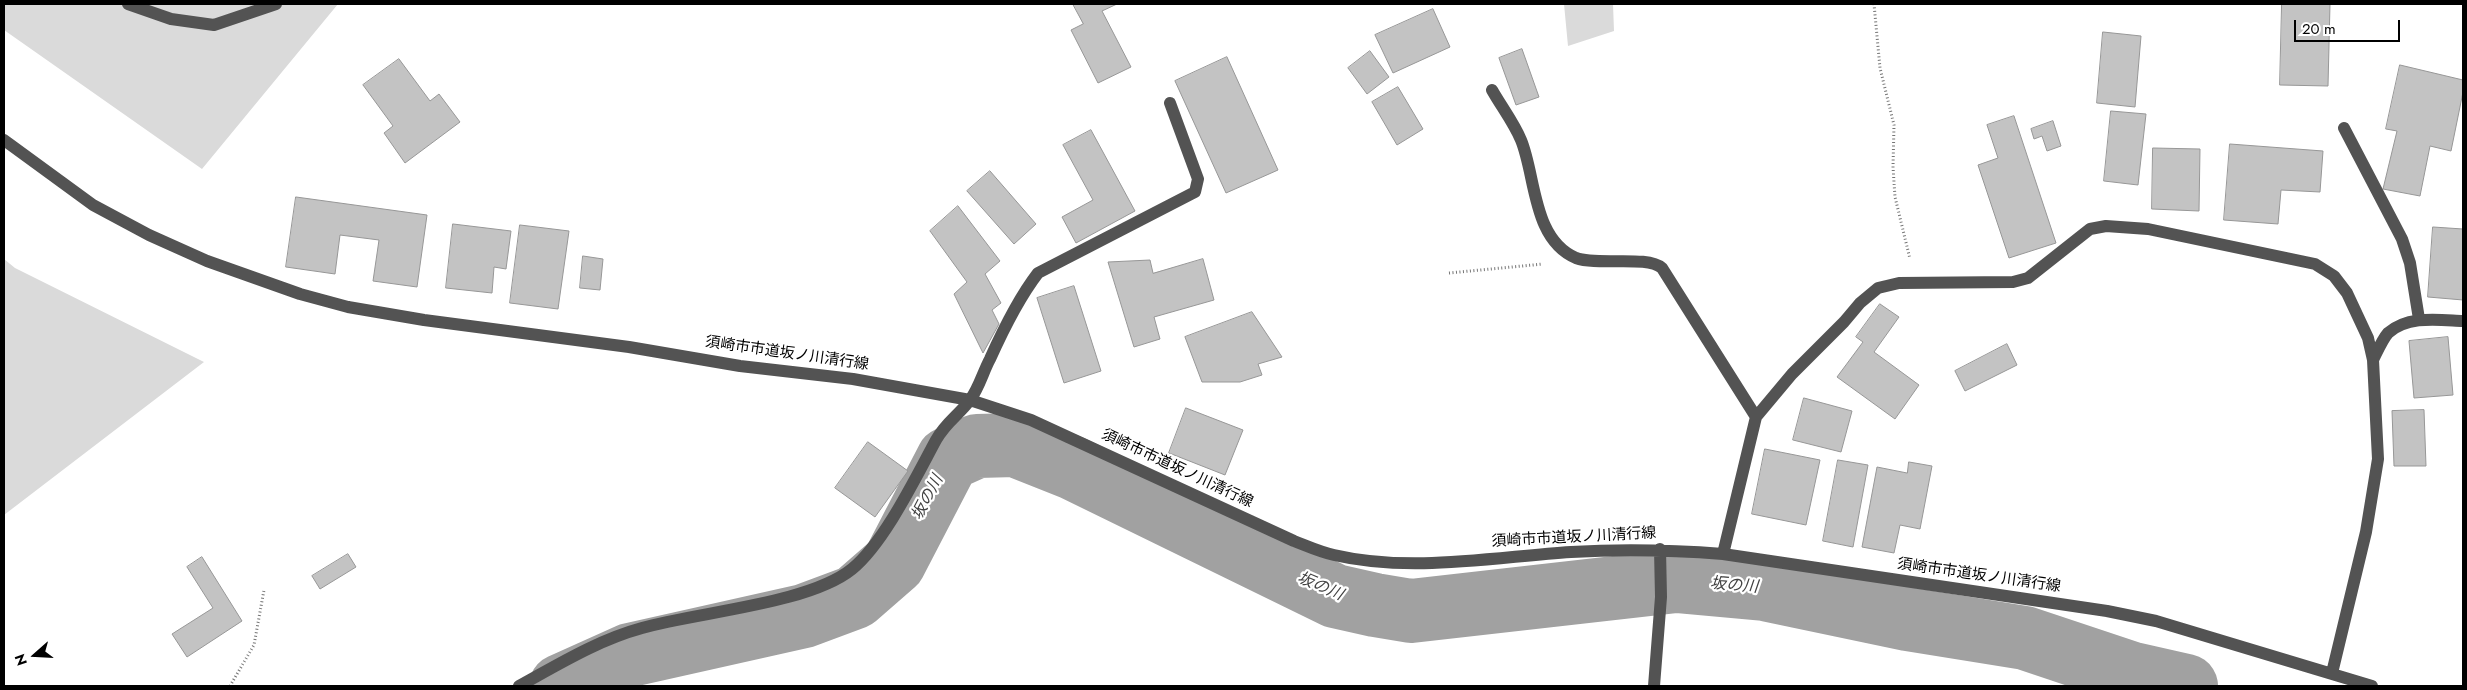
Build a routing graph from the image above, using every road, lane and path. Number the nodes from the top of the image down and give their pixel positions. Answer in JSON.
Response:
{"nodes":[{"id":1,"x":128,"y":4,"type":"edge"},
{"id":2,"x":276,"y":4,"type":"edge"},
{"id":3,"x":1874,"y":4,"type":"edge"},
{"id":4,"x":1492,"y":90,"type":"dead end"},
{"id":5,"x":1170,"y":103,"type":"dead end"},
{"id":6,"x":2344,"y":128,"type":"dead end"},
{"id":7,"x":4,"y":140,"type":"edge"},
{"id":8,"x":1583,"y":261,"type":"junction"},
{"id":9,"x":1449,"y":273,"type":"dead end"},
{"id":10,"x":1917,"y":284,"type":"junction"},
{"id":11,"x":2419,"y":320,"type":"junction"},
{"id":12,"x":2463,"y":321,"type":"edge"},
{"id":13,"x":2372,"y":360,"type":"junction"},
{"id":14,"x":970,"y":400,"type":"junction"},
{"id":15,"x":1756,"y":417,"type":"junction"},
{"id":16,"x":1660,"y":549,"type":"junction"},
{"id":17,"x":1723,"y":554,"type":"junction"},
{"id":18,"x":264,"y":590,"type":"dead end"},
{"id":19,"x":2332,"y":673,"type":"junction"},
{"id":20,"x":230,"y":686,"type":"edge"},
{"id":21,"x":519,"y":686,"type":"edge"},
{"id":22,"x":1654,"y":686,"type":"edge"},
{"id":23,"x":2372,"y":686,"type":"edge"}],
"edges":[{"from":1,"to":2,"type":"street"},
{"from":3,"to":10,"type":"path"},
{"from":4,"to":8,"type":"street"},
{"from":5,"to":14,"type":"street"},
{"from":6,"to":11,"type":"street"},
{"from":7,"to":14,"type":"street","name":"須崎市市道坂ノ川清行線"},
{"from":8,"to":9,"type":"path"},
{"from":8,"to":15,"type":"street"},
{"from":10,"to":13,"type":"street"},
{"from":10,"to":15,"type":"street"},
{"from":11,"to":12,"type":"street"},
{"from":11,"to":13,"type":"street"},
{"from":13,"to":19,"type":"street"},
{"from":14,"to":16,"type":"street","name":"須崎市市道坂ノ川清行線"},
{"from":14,"to":21,"type":"street"},
{"from":15,"to":17,"type":"street"},
{"from":16,"to":17,"type":"street","name":"須崎市市道坂ノ川清行線"},
{"from":16,"to":22,"type":"street"},
{"from":17,"to":19,"type":"street","name":"須崎市市道坂ノ川清行線"},
{"from":18,"to":20,"type":"path"},
{"from":19,"to":23,"type":"street","name":"須崎市市道坂ノ川清行線"}]}
